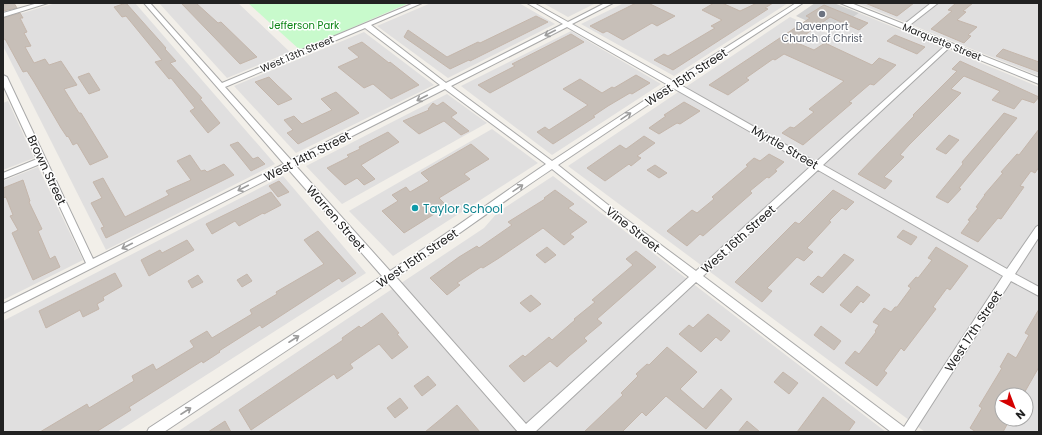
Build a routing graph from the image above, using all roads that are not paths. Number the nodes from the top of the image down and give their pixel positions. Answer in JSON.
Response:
{"nodes":[{"id":1,"x":45,"y":3,"type":"edge"},
{"id":2,"x":147,"y":3,"type":"edge"},
{"id":3,"x":419,"y":3,"type":"edge"},
{"id":4,"x":530,"y":3,"type":"edge"},
{"id":5,"x":610,"y":3,"type":"edge"},
{"id":6,"x":800,"y":3,"type":"edge"},
{"id":7,"x":844,"y":3,"type":"edge"},
{"id":8,"x":935,"y":3,"type":"edge"},
{"id":9,"x":3,"y":16,"type":"edge"},
{"id":10,"x":568,"y":24,"type":"junction"},
{"id":11,"x":366,"y":25,"type":"junction"},
{"id":12,"x":904,"y":27,"type":"junction"},
{"id":13,"x":949,"y":45,"type":"junction"},
{"id":14,"x":3,"y":77,"type":"edge"},
{"id":15,"x":1039,"y":81,"type":"edge"},
{"id":16,"x":674,"y":84,"type":"junction"},
{"id":17,"x":220,"y":86,"type":"junction"},
{"id":18,"x":446,"y":86,"type":"junction"},
{"id":19,"x":12,"y":96,"type":"junction"},
{"id":20,"x":3,"y":99,"type":"edge"},
{"id":21,"x":42,"y":160,"type":"junction"},
{"id":22,"x":290,"y":165,"type":"junction"},
{"id":23,"x":553,"y":165,"type":"junction"},
{"id":24,"x":817,"y":166,"type":"junction"},
{"id":25,"x":3,"y":176,"type":"edge"},
{"id":26,"x":1039,"y":229,"type":"edge"},
{"id":27,"x":91,"y":264,"type":"junction"},
{"id":28,"x":1009,"y":275,"type":"junction"},
{"id":29,"x":388,"y":277,"type":"junction"},
{"id":30,"x":696,"y":277,"type":"junction"},
{"id":31,"x":1039,"y":292,"type":"edge"},
{"id":32,"x":3,"y":309,"type":"edge"},
{"id":33,"x":153,"y":432,"type":"edge"},
{"id":34,"x":526,"y":432,"type":"edge"},
{"id":35,"x":901,"y":432,"type":"edge"},
{"id":36,"x":907,"y":432,"type":"edge"}],
"edges":[{"from":1,"to":9,"type":"street"},
{"from":2,"to":17,"type":"street","name":"Warren Street"},
{"from":3,"to":11,"type":"street","name":"West 13th Street"},
{"from":4,"to":10,"type":"street","name":"Myrtle Street"},
{"from":5,"to":10,"type":"street","name":"West 14th Street"},
{"from":6,"to":16,"type":"street","name":"West 15th Street"},
{"from":7,"to":12,"type":"street","name":"Marquette Street"},
{"from":8,"to":12,"type":"street"},
{"from":10,"to":16,"type":"street","name":"Myrtle Street"},
{"from":10,"to":18,"type":"street","name":"West 14th Street","one_way":true},
{"from":11,"to":17,"type":"street","name":"West 13th Street"},
{"from":11,"to":18,"type":"street","name":"Vine Street"},
{"from":12,"to":13,"type":"street","name":"Marquette Street"},
{"from":13,"to":15,"type":"street","name":"Marquette Street"},
{"from":13,"to":24,"type":"street","name":"West 16th Street"},
{"from":14,"to":19,"type":"street","name":"Brown Street"},
{"from":23,"to":16,"type":"street","name":"West 15th Street","one_way":true},
{"from":16,"to":24,"type":"street","name":"Myrtle Street"},
{"from":17,"to":22,"type":"street","name":"Warren Street"},
{"from":18,"to":22,"type":"street","name":"West 14th Street","one_way":true},
{"from":18,"to":23,"type":"street","name":"Vine Street"},
{"from":19,"to":20,"type":"street"},
{"from":19,"to":21,"type":"street","name":"Brown Street"},
{"from":21,"to":25,"type":"street"},
{"from":21,"to":27,"type":"street","name":"Brown Street"},
{"from":22,"to":27,"type":"street","name":"West 14th Street","one_way":true},
{"from":22,"to":29,"type":"street","name":"Warren Street"},
{"from":29,"to":23,"type":"street","name":"West 15th Street","one_way":true},
{"from":23,"to":30,"type":"street","name":"Vine Street"},
{"from":24,"to":28,"type":"street","name":"Myrtle Street"},
{"from":24,"to":30,"type":"street","name":"West 16th Street"},
{"from":26,"to":28,"type":"street","name":"West 17th Street"},
{"from":27,"to":32,"type":"street","name":"West 14th Street"},
{"from":28,"to":31,"type":"street","name":"Myrtle Street"},
{"from":28,"to":36,"type":"street","name":"West 17th Street"},
{"from":33,"to":29,"type":"street","name":"West 15th Street","one_way":true},
{"from":29,"to":34,"type":"street","name":"Warren Street"},
{"from":30,"to":34,"type":"street","name":"West 16th Street"},
{"from":30,"to":35,"type":"street","name":"Vine Street"}]}
